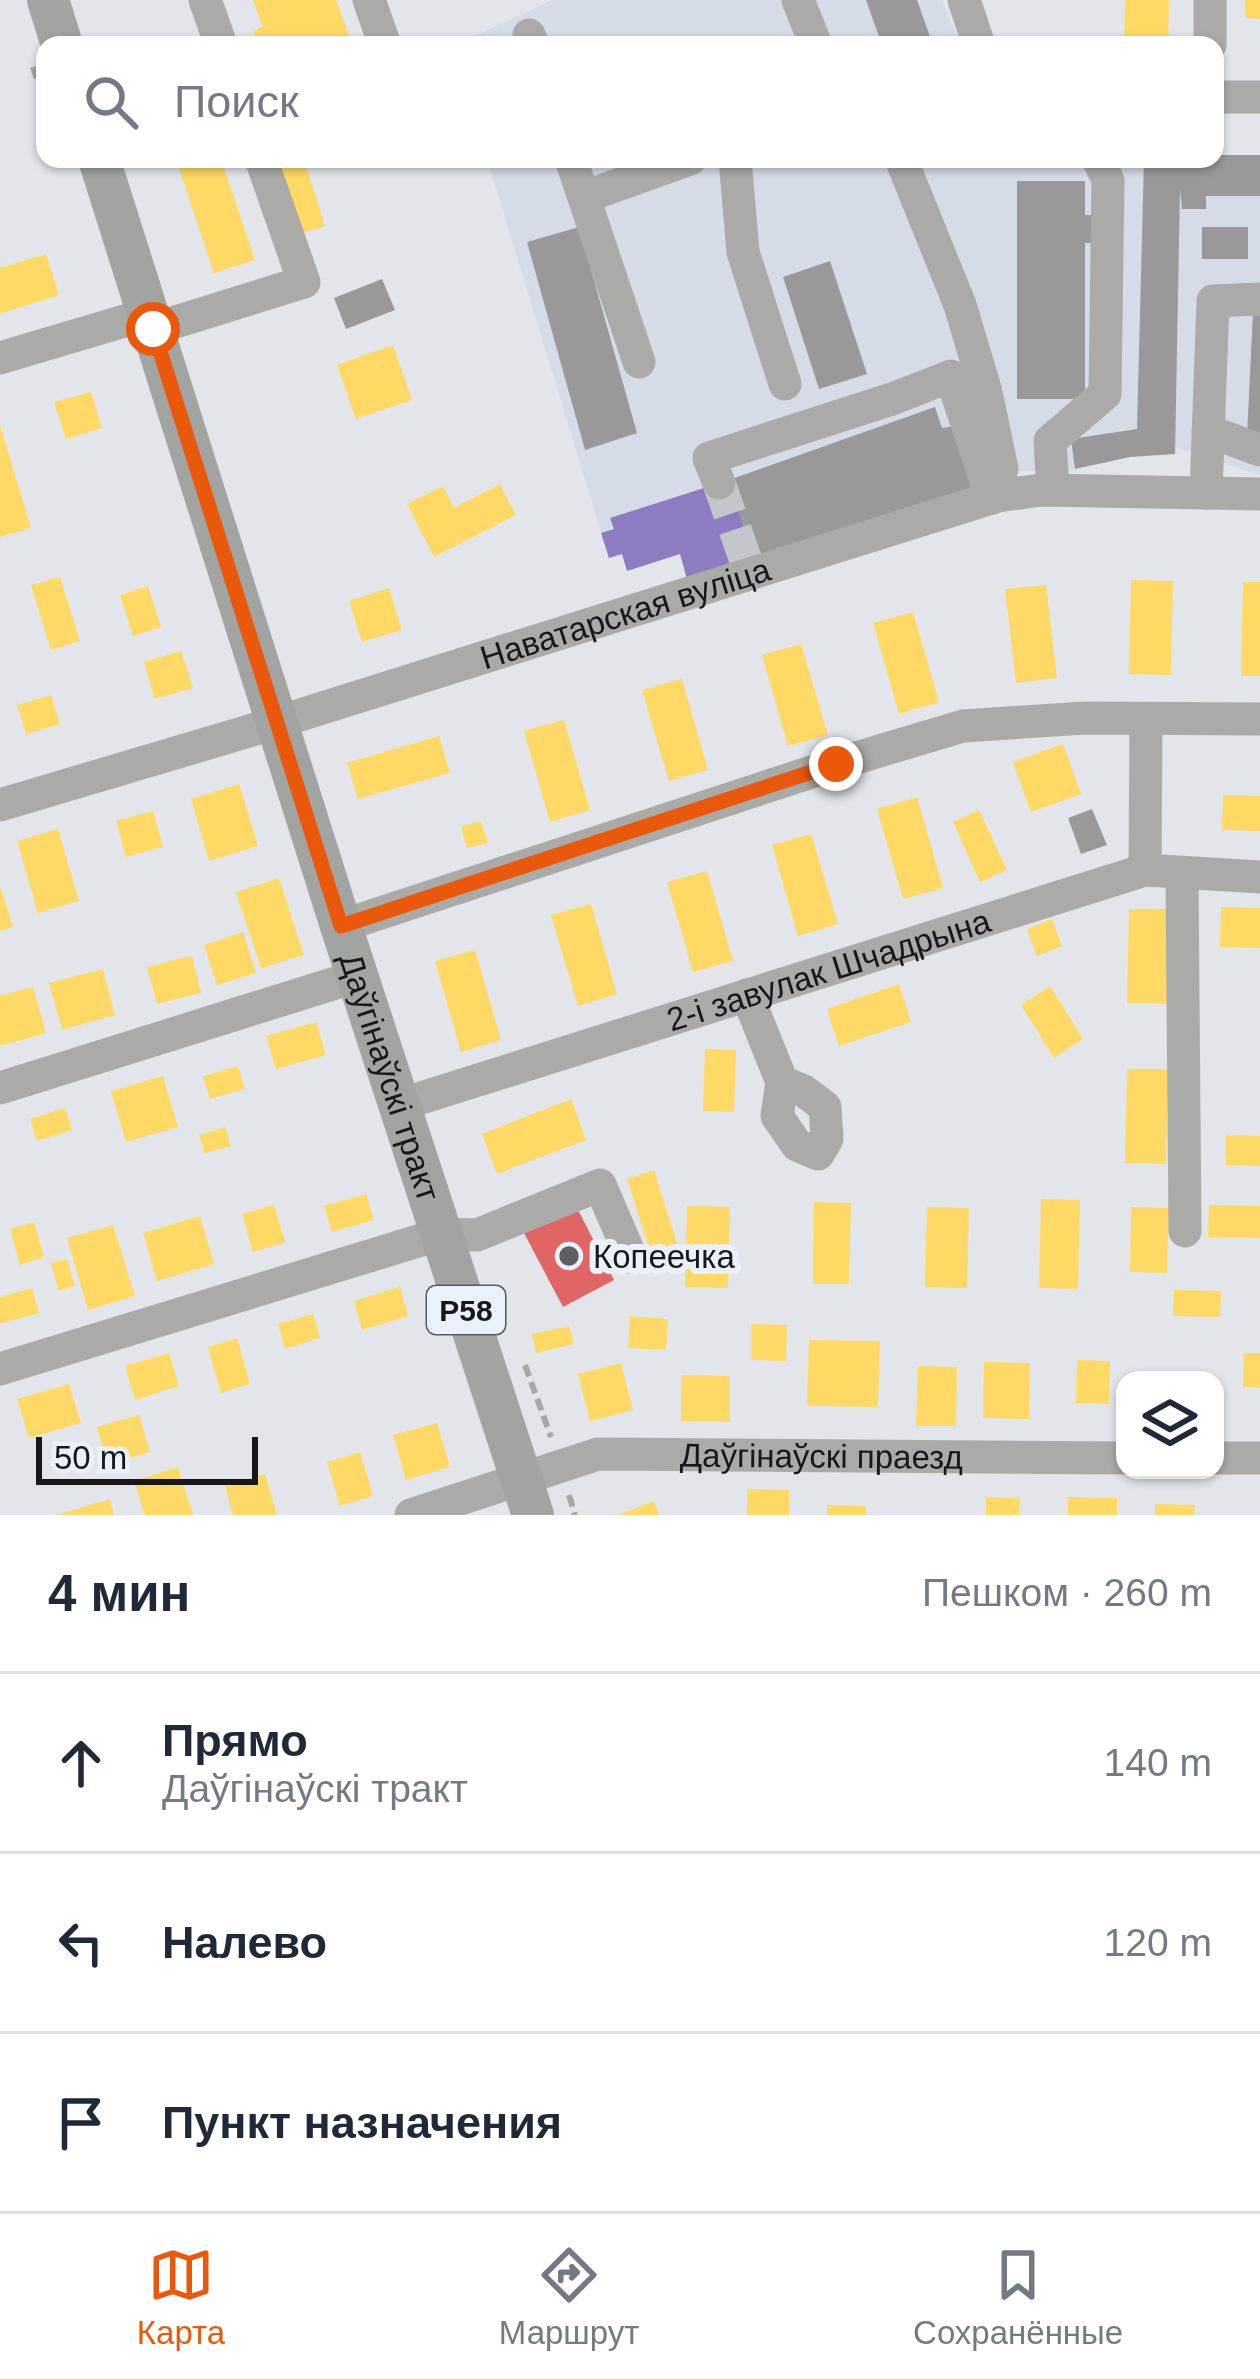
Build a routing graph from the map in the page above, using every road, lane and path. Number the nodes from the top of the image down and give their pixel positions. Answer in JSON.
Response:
{"nodes":[{"id":1,"x":48,"y":0,"type":"edge"},
{"id":2,"x":205,"y":0,"type":"edge"},
{"id":3,"x":369,"y":0,"type":"edge"},
{"id":4,"x":798,"y":0,"type":"edge"},
{"id":5,"x":964,"y":0,"type":"edge"},
{"id":6,"x":1210,"y":0,"type":"edge"},
{"id":7,"x":59,"y":36,"type":"edge"},
{"id":8,"x":218,"y":36,"type":"edge"},
{"id":9,"x":382,"y":36,"type":"edge"},
{"id":10,"x":812,"y":36,"type":"edge"},
{"id":11,"x":976,"y":36,"type":"edge"},
{"id":12,"x":1210,"y":36,"type":"edge"},
{"id":13,"x":1224,"y":97,"type":"edge"},
{"id":14,"x":1260,"y":98,"type":"edge"},
{"id":15,"x":102,"y":168,"type":"edge"},
{"id":16,"x":264,"y":168,"type":"edge"},
{"id":17,"x":574,"y":168,"type":"edge"},
{"id":18,"x":665,"y":168,"type":"edge"},
{"id":19,"x":736,"y":168,"type":"edge"},
{"id":20,"x":905,"y":168,"type":"edge"},
{"id":21,"x":1102,"y":168,"type":"edge"},
{"id":22,"x":584,"y":197,"type":"junction"},
{"id":23,"x":1260,"y":298,"type":"edge"},
{"id":24,"x":150,"y":322,"type":"junction"},
{"id":25,"x":0,"y":358,"type":"edge"},
{"id":26,"x":640,"y":362,"type":"dead end"},
{"id":27,"x":785,"y":384,"type":"dead end"},
{"id":28,"x":1208,"y":431,"type":"junction"},
{"id":29,"x":1260,"y":450,"type":"edge"},
{"id":30,"x":719,"y":483,"type":"dead end"},
{"id":31,"x":1053,"y":490,"type":"junction"},
{"id":32,"x":1206,"y":493,"type":"junction"},
{"id":33,"x":1260,"y":494,"type":"edge"},
{"id":34,"x":999,"y":496,"type":"junction"},
{"id":35,"x":1146,"y":719,"type":"junction"},
{"id":36,"x":1260,"y":719,"type":"edge"},
{"id":37,"x":278,"y":720,"type":"junction"},
{"id":38,"x":0,"y":805,"type":"edge"},
{"id":39,"x":1145,"y":870,"type":"junction"},
{"id":40,"x":1182,"y":875,"type":"junction"},
{"id":41,"x":1260,"y":877,"type":"edge"},
{"id":42,"x":341,"y":926,"type":"junction"},
{"id":43,"x":358,"y":976,"type":"junction"},
{"id":44,"x":748,"y":995,"type":"junction"},
{"id":45,"x":782,"y":1082,"type":"dead end"},
{"id":46,"x":0,"y":1088,"type":"edge"},
{"id":47,"x":402,"y":1104,"type":"junction"},
{"id":48,"x":1185,"y":1231,"type":"dead end"},
{"id":49,"x":441,"y":1234,"type":"junction"},
{"id":50,"x":631,"y":1257,"type":"dead end"},
{"id":51,"x":0,"y":1369,"type":"edge"},
{"id":52,"x":1116,"y":1457,"type":"edge"},
{"id":53,"x":1224,"y":1458,"type":"edge"},
{"id":54,"x":1260,"y":1458,"type":"edge"},
{"id":55,"x":528,"y":1498,"type":"edge"},
{"id":56,"x":411,"y":1515,"type":"edge"}],
"edges":[{"from":1,"to":7,"type":"main road"},
{"from":2,"to":8,"type":"street"},
{"from":3,"to":9,"type":"street"},
{"from":4,"to":10,"type":"street"},
{"from":5,"to":11,"type":"street"},
{"from":6,"to":12,"type":"street"},
{"from":13,"to":14,"type":"street"},
{"from":15,"to":24,"type":"main road","name":"Даўгінаўскі тракт","number":"Р58"},
{"from":16,"to":24,"type":"street"},
{"from":17,"to":22,"type":"street"},
{"from":18,"to":22,"type":"street"},
{"from":19,"to":27,"type":"street"},
{"from":20,"to":34,"type":"street"},
{"from":21,"to":31,"type":"street"},
{"from":22,"to":26,"type":"street"},
{"from":23,"to":28,"type":"street"},
{"from":24,"to":25,"type":"street"},
{"from":24,"to":37,"type":"main road","name":"Даўгінаўскі тракт","number":"Р58"},
{"from":28,"to":29,"type":"street"},
{"from":28,"to":32,"type":"street"},
{"from":30,"to":34,"type":"street"},
{"from":31,"to":32,"type":"street","name":"Наватарская вуліца"},
{"from":31,"to":34,"type":"street","name":"Наватарская вуліца"},
{"from":32,"to":33,"type":"street","name":"Наватарская вуліца"},
{"from":34,"to":37,"type":"street","name":"Наватарская вуліца"},
{"from":35,"to":36,"type":"street"},
{"from":35,"to":39,"type":"street"},
{"from":35,"to":42,"type":"street"},
{"from":37,"to":38,"type":"street","name":"Наватарская вуліца"},
{"from":37,"to":42,"type":"main road","name":"Даўгінаўскі тракт","number":"Р58"},
{"from":39,"to":40,"type":"street","name":"2-і завулак Шчадрына"},
{"from":39,"to":44,"type":"street","name":"2-і завулак Шчадрына"},
{"from":40,"to":41,"type":"street","name":"2-і завулак Шчадрына"},
{"from":40,"to":48,"type":"street"},
{"from":42,"to":43,"type":"main road","name":"Даўгінаўскі тракт","number":"Р58"},
{"from":43,"to":46,"type":"street"},
{"from":43,"to":47,"type":"main road","name":"Даўгінаўскі тракт","number":"Р58"},
{"from":44,"to":45,"type":"street"},
{"from":44,"to":47,"type":"street","name":"2-і завулак Шчадрына"},
{"from":47,"to":49,"type":"main road","name":"Даўгінаўскі тракт","number":"Р58"},
{"from":49,"to":50,"type":"street"},
{"from":49,"to":51,"type":"street"},
{"from":49,"to":55,"type":"main road","name":"Даўгінаўскі тракт","number":"Р58"},
{"from":52,"to":55,"type":"street","name":"Даўгінаўскі праезд"},
{"from":53,"to":54,"type":"street"},
{"from":55,"to":56,"type":"street","name":"Даўгінаўскі праезд"}]}
